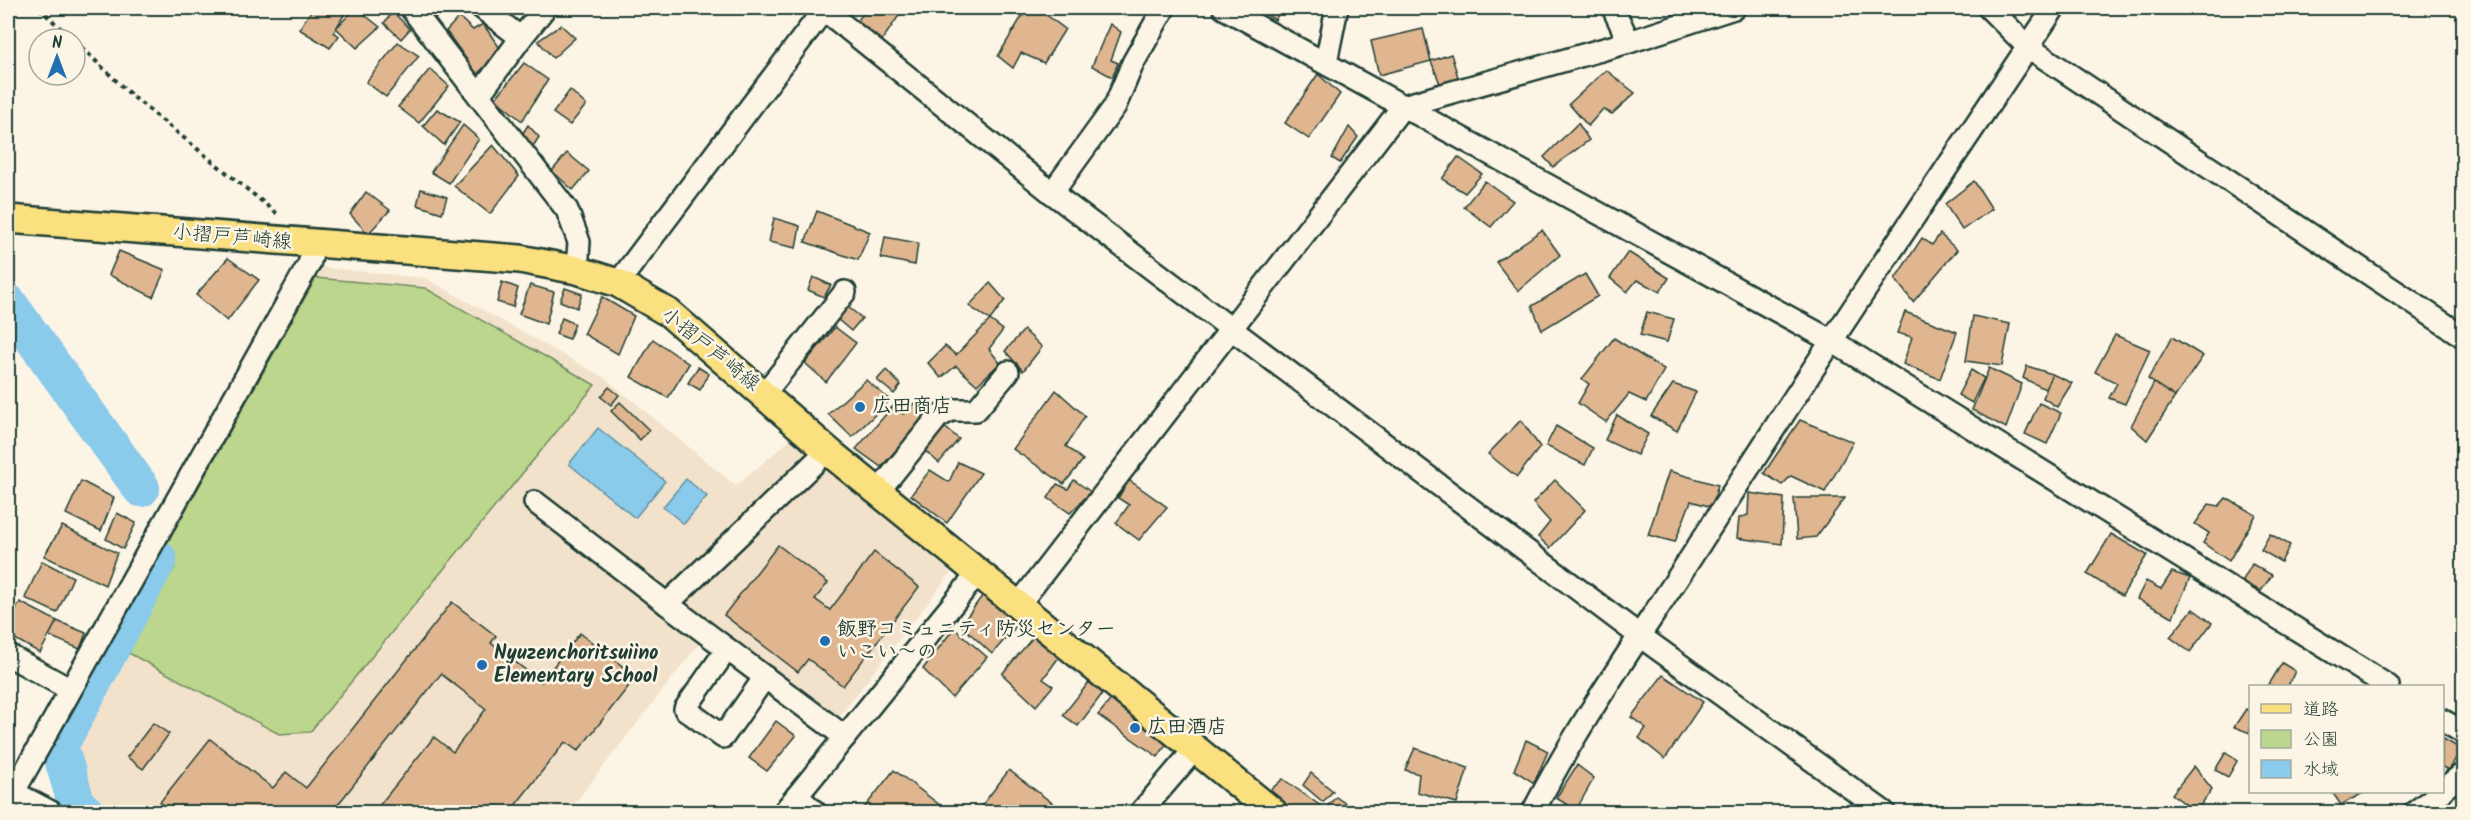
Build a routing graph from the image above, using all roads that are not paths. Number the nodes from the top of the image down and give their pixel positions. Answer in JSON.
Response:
{"nodes":[{"id":1,"x":411,"y":8,"type":"edge"},
{"id":2,"x":482,"y":8,"type":"edge"},
{"id":3,"x":545,"y":8,"type":"edge"},
{"id":4,"x":823,"y":8,"type":"edge"},
{"id":5,"x":1164,"y":8,"type":"edge"},
{"id":6,"x":1224,"y":8,"type":"edge"},
{"id":7,"x":1337,"y":8,"type":"edge"},
{"id":8,"x":1613,"y":8,"type":"edge"},
{"id":9,"x":1734,"y":8,"type":"edge"},
{"id":10,"x":1989,"y":8,"type":"edge"},
{"id":11,"x":2054,"y":8,"type":"edge"},
{"id":12,"x":521,"y":38,"type":"junction"},
{"id":13,"x":1629,"y":42,"type":"junction"},
{"id":14,"x":2028,"y":47,"type":"junction"},
{"id":15,"x":1326,"y":62,"type":"junction"},
{"id":16,"x":479,"y":95,"type":"junction"},
{"id":17,"x":1403,"y":106,"type":"junction"},
{"id":18,"x":1052,"y":193,"type":"junction"},
{"id":19,"x":8,"y":219,"type":"edge"},
{"id":20,"x":315,"y":245,"type":"junction"},
{"id":21,"x":577,"y":270,"type":"junction"},
{"id":22,"x":618,"y":284,"type":"junction"},
{"id":23,"x":844,"y":292,"type":"dead end"},
{"id":24,"x":1230,"y":328,"type":"junction"},
{"id":25,"x":2463,"y":337,"type":"edge"},
{"id":26,"x":1833,"y":341,"type":"junction"},
{"id":27,"x":1008,"y":372,"type":"dead end"},
{"id":28,"x":764,"y":394,"type":"junction"},
{"id":29,"x":828,"y":450,"type":"junction"},
{"id":30,"x":878,"y":492,"type":"junction"},
{"id":31,"x":535,"y":502,"type":"dead end"},
{"id":32,"x":978,"y":573,"type":"junction"},
{"id":33,"x":667,"y":604,"type":"junction"},
{"id":34,"x":1019,"y":604,"type":"junction"},
{"id":35,"x":1640,"y":636,"type":"junction"},
{"id":36,"x":727,"y":649,"type":"junction"},
{"id":37,"x":8,"y":655,"type":"edge"},
{"id":38,"x":765,"y":677,"type":"junction"},
{"id":39,"x":2385,"y":685,"type":"edge"},
{"id":40,"x":69,"y":689,"type":"junction"},
{"id":41,"x":2444,"y":721,"type":"edge"},
{"id":42,"x":2463,"y":733,"type":"edge"},
{"id":43,"x":845,"y":736,"type":"junction"},
{"id":44,"x":1194,"y":750,"type":"junction"},
{"id":45,"x":2463,"y":773,"type":"edge"},
{"id":46,"x":2444,"y":789,"type":"edge"},
{"id":47,"x":2440,"y":793,"type":"edge"},
{"id":48,"x":10,"y":797,"type":"edge"},
{"id":49,"x":790,"y":804,"type":"edge"},
{"id":50,"x":1870,"y":808,"type":"edge"},
{"id":51,"x":51,"y":813,"type":"edge"},
{"id":52,"x":815,"y":813,"type":"edge"},
{"id":53,"x":1141,"y":813,"type":"edge"},
{"id":54,"x":1273,"y":813,"type":"edge"},
{"id":55,"x":1533,"y":813,"type":"edge"},
{"id":56,"x":2415,"y":813,"type":"edge"}],
"edges":[{"from":1,"to":16,"type":"street"},
{"from":2,"to":12,"type":"street"},
{"from":3,"to":12,"type":"street"},
{"from":4,"to":18,"type":"street"},
{"from":4,"to":22,"type":"street"},
{"from":5,"to":18,"type":"street"},
{"from":6,"to":15,"type":"street"},
{"from":7,"to":15,"type":"street"},
{"from":8,"to":13,"type":"street"},
{"from":9,"to":13,"type":"street"},
{"from":10,"to":14,"type":"street"},
{"from":11,"to":14,"type":"street"},
{"from":12,"to":16,"type":"street"},
{"from":13,"to":17,"type":"street"},
{"from":14,"to":25,"type":"street"},
{"from":14,"to":26,"type":"street"},
{"from":15,"to":17,"type":"street"},
{"from":16,"to":21,"type":"street"},
{"from":17,"to":24,"type":"street"},
{"from":17,"to":26,"type":"street"},
{"from":18,"to":24,"type":"street"},
{"from":19,"to":20,"type":"main road","name":"小摺戸芦崎線"},
{"from":20,"to":21,"type":"main road","name":"小摺戸芦崎線"},
{"from":20,"to":40,"type":"street"},
{"from":21,"to":22,"type":"main road","name":"小摺戸芦崎線"},
{"from":22,"to":28,"type":"main road","name":"小摺戸芦崎線"},
{"from":23,"to":28,"type":"street"},
{"from":24,"to":34,"type":"street"},
{"from":24,"to":35,"type":"street"},
{"from":26,"to":35,"type":"street"},
{"from":26,"to":39,"type":"street"},
{"from":27,"to":30,"type":"street"},
{"from":28,"to":29,"type":"main road","name":"小摺戸芦崎線"},
{"from":29,"to":30,"type":"main road","name":"小摺戸芦崎線"},
{"from":29,"to":33,"type":"street"},
{"from":30,"to":32,"type":"main road","name":"小摺戸芦崎線"},
{"from":31,"to":33,"type":"street"},
{"from":32,"to":34,"type":"main road","name":"小摺戸芦崎線"},
{"from":32,"to":43,"type":"street"},
{"from":33,"to":36,"type":"street"},
{"from":34,"to":44,"type":"main road","name":"小摺戸芦崎線"},
{"from":35,"to":50,"type":"street"},
{"from":35,"to":55,"type":"street"},
{"from":36,"to":38,"type":"street"},
{"from":36,"to":38,"type":"street"},
{"from":37,"to":40,"type":"street"},
{"from":38,"to":43,"type":"street"},
{"from":40,"to":48,"type":"street"},
{"from":41,"to":42,"type":"street"},
{"from":43,"to":49,"type":"street"},
{"from":44,"to":53,"type":"street"},
{"from":44,"to":54,"type":"main road","name":"小摺戸芦崎線"},
{"from":45,"to":46,"type":"street"},
{"from":47,"to":56,"type":"street"},
{"from":48,"to":51,"type":"street"},
{"from":49,"to":52,"type":"street"}]}
